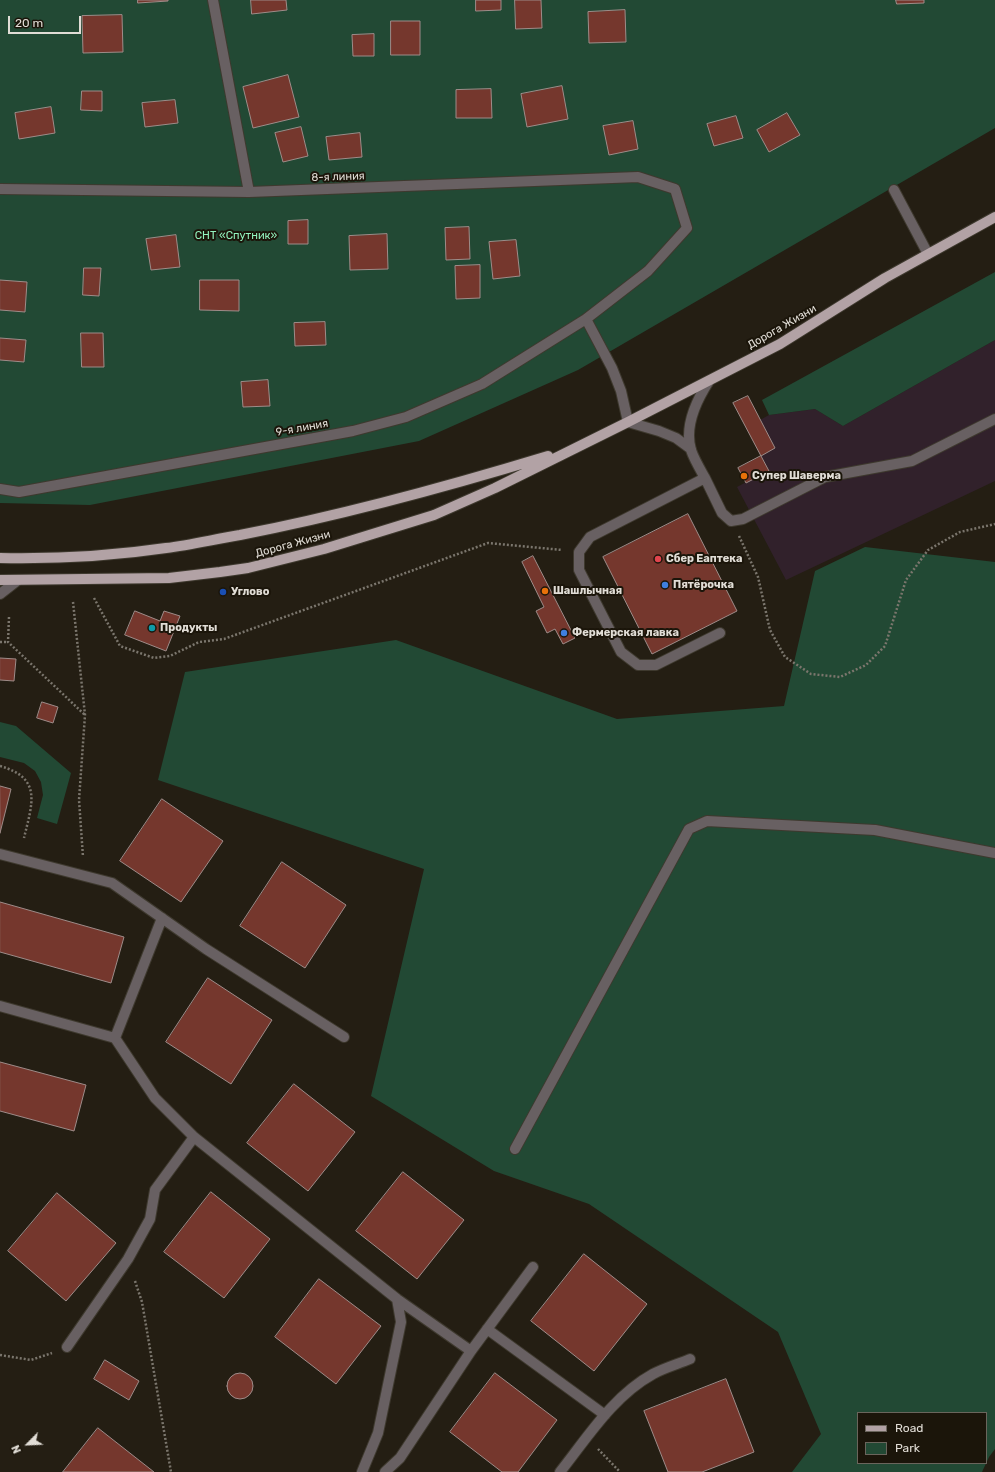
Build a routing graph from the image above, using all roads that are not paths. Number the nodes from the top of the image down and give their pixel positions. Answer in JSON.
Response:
{"nodes":[{"id":1,"x":213,"y":0,"type":"edge"},
{"id":2,"x":0,"y":189,"type":"edge"},
{"id":3,"x":676,"y":189,"type":"joint"},
{"id":4,"x":894,"y":190,"type":"dead end"},
{"id":5,"x":249,"y":192,"type":"junction"},
{"id":6,"x":995,"y":217,"type":"edge"},
{"id":7,"x":928,"y":254,"type":"junction"},
{"id":8,"x":586,"y":319,"type":"junction"},
{"id":9,"x":709,"y":381,"type":"junction"},
{"id":10,"x":995,"y":419,"type":"edge"},
{"id":11,"x":628,"y":422,"type":"junction"},
{"id":12,"x":574,"y":448,"type":"junction"},
{"id":13,"x":691,"y":450,"type":"junction"},
{"id":14,"x":705,"y":478,"type":"junction"},
{"id":15,"x":0,"y":489,"type":"edge"},
{"id":16,"x":0,"y":558,"type":"edge"},
{"id":17,"x":0,"y":580,"type":"edge"},
{"id":18,"x":18,"y":580,"type":"junction"},
{"id":19,"x":0,"y":594,"type":"edge"},
{"id":20,"x":720,"y":633,"type":"dead end"},
{"id":21,"x":995,"y":853,"type":"edge"},
{"id":22,"x":0,"y":854,"type":"edge"},
{"id":23,"x":162,"y":918,"type":"junction"},
{"id":24,"x":0,"y":1006,"type":"edge"},
{"id":25,"x":344,"y":1037,"type":"dead end"},
{"id":26,"x":115,"y":1038,"type":"junction"},
{"id":27,"x":194,"y":1137,"type":"junction"},
{"id":28,"x":515,"y":1149,"type":"dead end"},
{"id":29,"x":533,"y":1267,"type":"dead end"},
{"id":30,"x":397,"y":1299,"type":"junction"},
{"id":31,"x":487,"y":1329,"type":"junction"},
{"id":32,"x":67,"y":1347,"type":"road end"},
{"id":33,"x":471,"y":1351,"type":"junction"},
{"id":34,"x":690,"y":1359,"type":"dead end"},
{"id":35,"x":605,"y":1415,"type":"junction"},
{"id":36,"x":362,"y":1472,"type":"edge"},
{"id":37,"x":384,"y":1472,"type":"edge"},
{"id":38,"x":560,"y":1472,"type":"edge"}],
"edges":[{"from":1,"to":5,"type":"street"},
{"from":2,"to":5,"type":"street","name":"8-я линия"},
{"from":3,"to":5,"type":"street","name":"8-я линия"},
{"from":3,"to":8,"type":"street","name":"9-я линия"},
{"from":4,"to":7,"type":"street"},
{"from":6,"to":7,"type":"main road","name":"Дорога Жизни"},
{"from":7,"to":9,"type":"main road","name":"Дорога Жизни"},
{"from":8,"to":11,"type":"street"},
{"from":8,"to":15,"type":"street","name":"9-я линия"},
{"from":9,"to":11,"type":"main road","name":"Дорога Жизни"},
{"from":9,"to":13,"type":"street"},
{"from":10,"to":14,"type":"street"},
{"from":11,"to":12,"type":"main road","name":"Дорога Жизни"},
{"from":11,"to":13,"type":"street"},
{"from":12,"to":16,"type":"main road","name":"Дорога Жизни"},
{"from":12,"to":18,"type":"main road","name":"Дорога Жизни"},
{"from":13,"to":14,"type":"street"},
{"from":14,"to":20,"type":"street"},
{"from":17,"to":18,"type":"main road","name":"Дорога Жизни"},
{"from":18,"to":19,"type":"street"},
{"from":21,"to":28,"type":"street"},
{"from":22,"to":23,"type":"street"},
{"from":23,"to":25,"type":"street"},
{"from":23,"to":26,"type":"street"},
{"from":24,"to":26,"type":"street"},
{"from":26,"to":27,"type":"street"},
{"from":27,"to":30,"type":"street"},
{"from":27,"to":32,"type":"street"},
{"from":29,"to":31,"type":"street"},
{"from":30,"to":33,"type":"street"},
{"from":30,"to":36,"type":"street"},
{"from":31,"to":33,"type":"street"},
{"from":31,"to":35,"type":"street"},
{"from":33,"to":37,"type":"street"},
{"from":34,"to":35,"type":"street"},
{"from":35,"to":38,"type":"street"}]}
